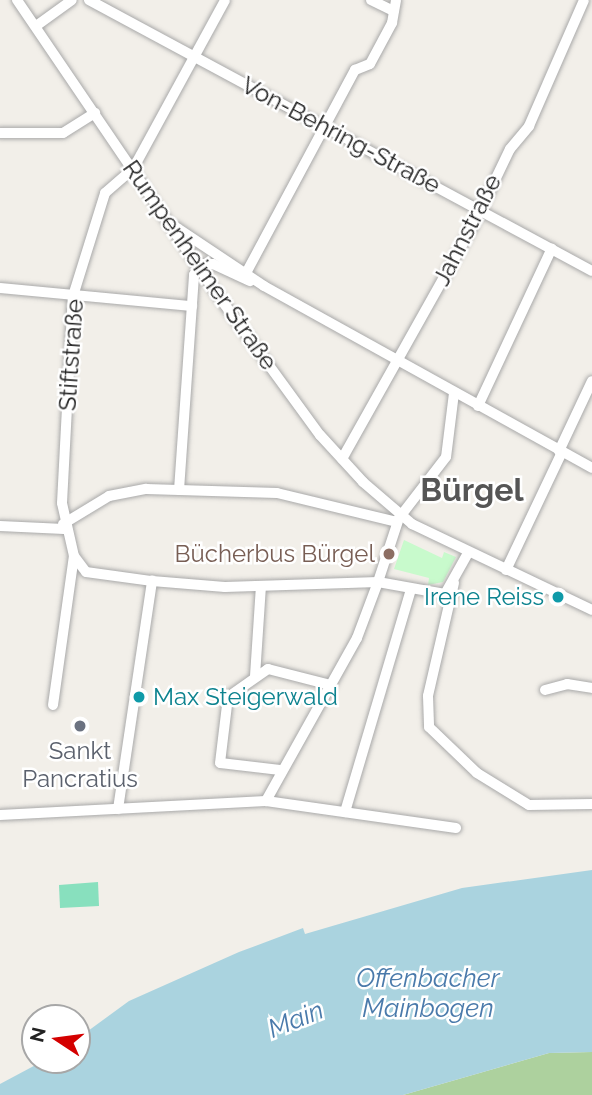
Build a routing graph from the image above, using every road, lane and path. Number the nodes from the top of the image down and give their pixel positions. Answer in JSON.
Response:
{"nodes":[{"id":1,"x":18,"y":0,"type":"edge"},
{"id":2,"x":72,"y":0,"type":"edge"},
{"id":3,"x":89,"y":0,"type":"edge"},
{"id":4,"x":225,"y":0,"type":"edge"},
{"id":5,"x":371,"y":0,"type":"edge"},
{"id":6,"x":584,"y":0,"type":"edge"},
{"id":7,"x":395,"y":6,"type":"edge"},
{"id":8,"x":36,"y":26,"type":"junction"},
{"id":9,"x":195,"y":56,"type":"junction"},
{"id":10,"x":95,"y":113,"type":"junction"},
{"id":11,"x":327,"y":127,"type":"junction"},
{"id":12,"x":0,"y":133,"type":"edge"},
{"id":13,"x":133,"y":169,"type":"junction"},
{"id":14,"x":156,"y":204,"type":"junction"},
{"id":15,"x":479,"y":210,"type":"junction"},
{"id":16,"x":552,"y":248,"type":"junction"},
{"id":17,"x":198,"y":268,"type":"junction"},
{"id":18,"x":592,"y":271,"type":"edge"},
{"id":19,"x":246,"y":275,"type":"junction"},
{"id":20,"x":0,"y":288,"type":"edge"},
{"id":21,"x":73,"y":296,"type":"junction"},
{"id":22,"x":192,"y":306,"type":"junction"},
{"id":23,"x":398,"y":361,"type":"junction"},
{"id":24,"x":592,"y":381,"type":"edge"},
{"id":25,"x":454,"y":393,"type":"junction"},
{"id":26,"x":478,"y":405,"type":"junction"},
{"id":27,"x":560,"y":451,"type":"junction"},
{"id":28,"x":342,"y":459,"type":"junction"},
{"id":29,"x":592,"y":468,"type":"edge"},
{"id":30,"x":179,"y":490,"type":"junction"},
{"id":31,"x":399,"y":518,"type":"junction"},
{"id":32,"x":0,"y":526,"type":"edge"},
{"id":33,"x":64,"y":526,"type":"junction"},
{"id":34,"x":468,"y":553,"type":"junction"},
{"id":35,"x":74,"y":556,"type":"junction"},
{"id":36,"x":506,"y":570,"type":"junction"},
{"id":37,"x":152,"y":581,"type":"junction"},
{"id":38,"x":378,"y":582,"type":"junction"},
{"id":39,"x":454,"y":583,"type":"junction"},
{"id":40,"x":261,"y":586,"type":"junction"},
{"id":41,"x":411,"y":589,"type":"junction"},
{"id":42,"x":592,"y":610,"type":"edge"},
{"id":43,"x":255,"y":676,"type":"junction"},
{"id":44,"x":331,"y":685,"type":"junction"},
{"id":45,"x":592,"y":688,"type":"edge"},
{"id":46,"x":545,"y":690,"type":"dead end"},
{"id":47,"x":53,"y":705,"type":"dead end"},
{"id":48,"x":280,"y":770,"type":"junction"},
{"id":49,"x":266,"y":801,"type":"junction"},
{"id":50,"x":592,"y":804,"type":"edge"},
{"id":51,"x":118,"y":809,"type":"junction"},
{"id":52,"x":345,"y":812,"type":"junction"},
{"id":53,"x":0,"y":815,"type":"edge"},
{"id":54,"x":456,"y":828,"type":"dead end"}],
"edges":[{"from":1,"to":8,"type":"street","name":"Rumpenheimer Straße"},
{"from":2,"to":8,"type":"street"},
{"from":3,"to":9,"type":"street","name":"Von-Behring-Straße"},
{"from":4,"to":9,"type":"street","name":"Stiftstraße"},
{"from":5,"to":7,"type":"street"},
{"from":6,"to":15,"type":"street","name":"Jahnstraße"},
{"from":7,"to":11,"type":"street"},
{"from":8,"to":10,"type":"street","name":"Rumpenheimer Straße"},
{"from":9,"to":11,"type":"street","name":"Von-Behring-Straße"},
{"from":9,"to":13,"type":"street","name":"Stiftstraße"},
{"from":10,"to":12,"type":"street"},
{"from":10,"to":13,"type":"street","name":"Rumpenheimer Straße"},
{"from":11,"to":15,"type":"street","name":"Von-Behring-Straße"},
{"from":11,"to":19,"type":"street"},
{"from":13,"to":14,"type":"street","name":"Rumpenheimer Straße"},
{"from":13,"to":21,"type":"street","name":"Stiftstraße"},
{"from":14,"to":17,"type":"street","name":"Rumpenheimer Straße"},
{"from":14,"to":19,"type":"street"},
{"from":15,"to":16,"type":"street","name":"Von-Behring-Straße"},
{"from":15,"to":23,"type":"street","name":"Jahnstraße"},
{"from":16,"to":18,"type":"street","name":"Von-Behring-Straße"},
{"from":16,"to":26,"type":"street"},
{"from":17,"to":19,"type":"street"},
{"from":17,"to":22,"type":"street"},
{"from":17,"to":28,"type":"street","name":"Rumpenheimer Straße"},
{"from":19,"to":23,"type":"street"},
{"from":20,"to":21,"type":"street"},
{"from":21,"to":22,"type":"street"},
{"from":21,"to":33,"type":"street","name":"Stiftstraße"},
{"from":22,"to":30,"type":"street"},
{"from":23,"to":25,"type":"street"},
{"from":23,"to":28,"type":"street","name":"Jahnstraße"},
{"from":24,"to":27,"type":"street"},
{"from":25,"to":26,"type":"street"},
{"from":25,"to":31,"type":"street"},
{"from":26,"to":27,"type":"street"},
{"from":27,"to":29,"type":"street"},
{"from":27,"to":36,"type":"street"},
{"from":28,"to":31,"type":"street","name":"Rumpenheimer Straße"},
{"from":30,"to":31,"type":"street"},
{"from":30,"to":33,"type":"street"},
{"from":31,"to":34,"type":"street"},
{"from":31,"to":38,"type":"street"},
{"from":32,"to":33,"type":"street"},
{"from":33,"to":35,"type":"street","name":"Stiftstraße"},
{"from":34,"to":36,"type":"street"},
{"from":34,"to":39,"type":"street"},
{"from":35,"to":37,"type":"street"},
{"from":35,"to":47,"type":"street","name":"Stiftstraße"},
{"from":36,"to":42,"type":"street"},
{"from":37,"to":40,"type":"street"},
{"from":37,"to":51,"type":"street"},
{"from":38,"to":40,"type":"street"},
{"from":38,"to":41,"type":"street"},
{"from":38,"to":44,"type":"street"},
{"from":39,"to":41,"type":"street"},
{"from":39,"to":50,"type":"street"},
{"from":40,"to":43,"type":"street"},
{"from":41,"to":52,"type":"street"},
{"from":43,"to":44,"type":"street"},
{"from":43,"to":48,"type":"street"},
{"from":44,"to":48,"type":"street"},
{"from":45,"to":46,"type":"street"},
{"from":48,"to":49,"type":"street"},
{"from":49,"to":51,"type":"street"},
{"from":49,"to":52,"type":"street"},
{"from":51,"to":53,"type":"street"},
{"from":52,"to":54,"type":"street"}]}
